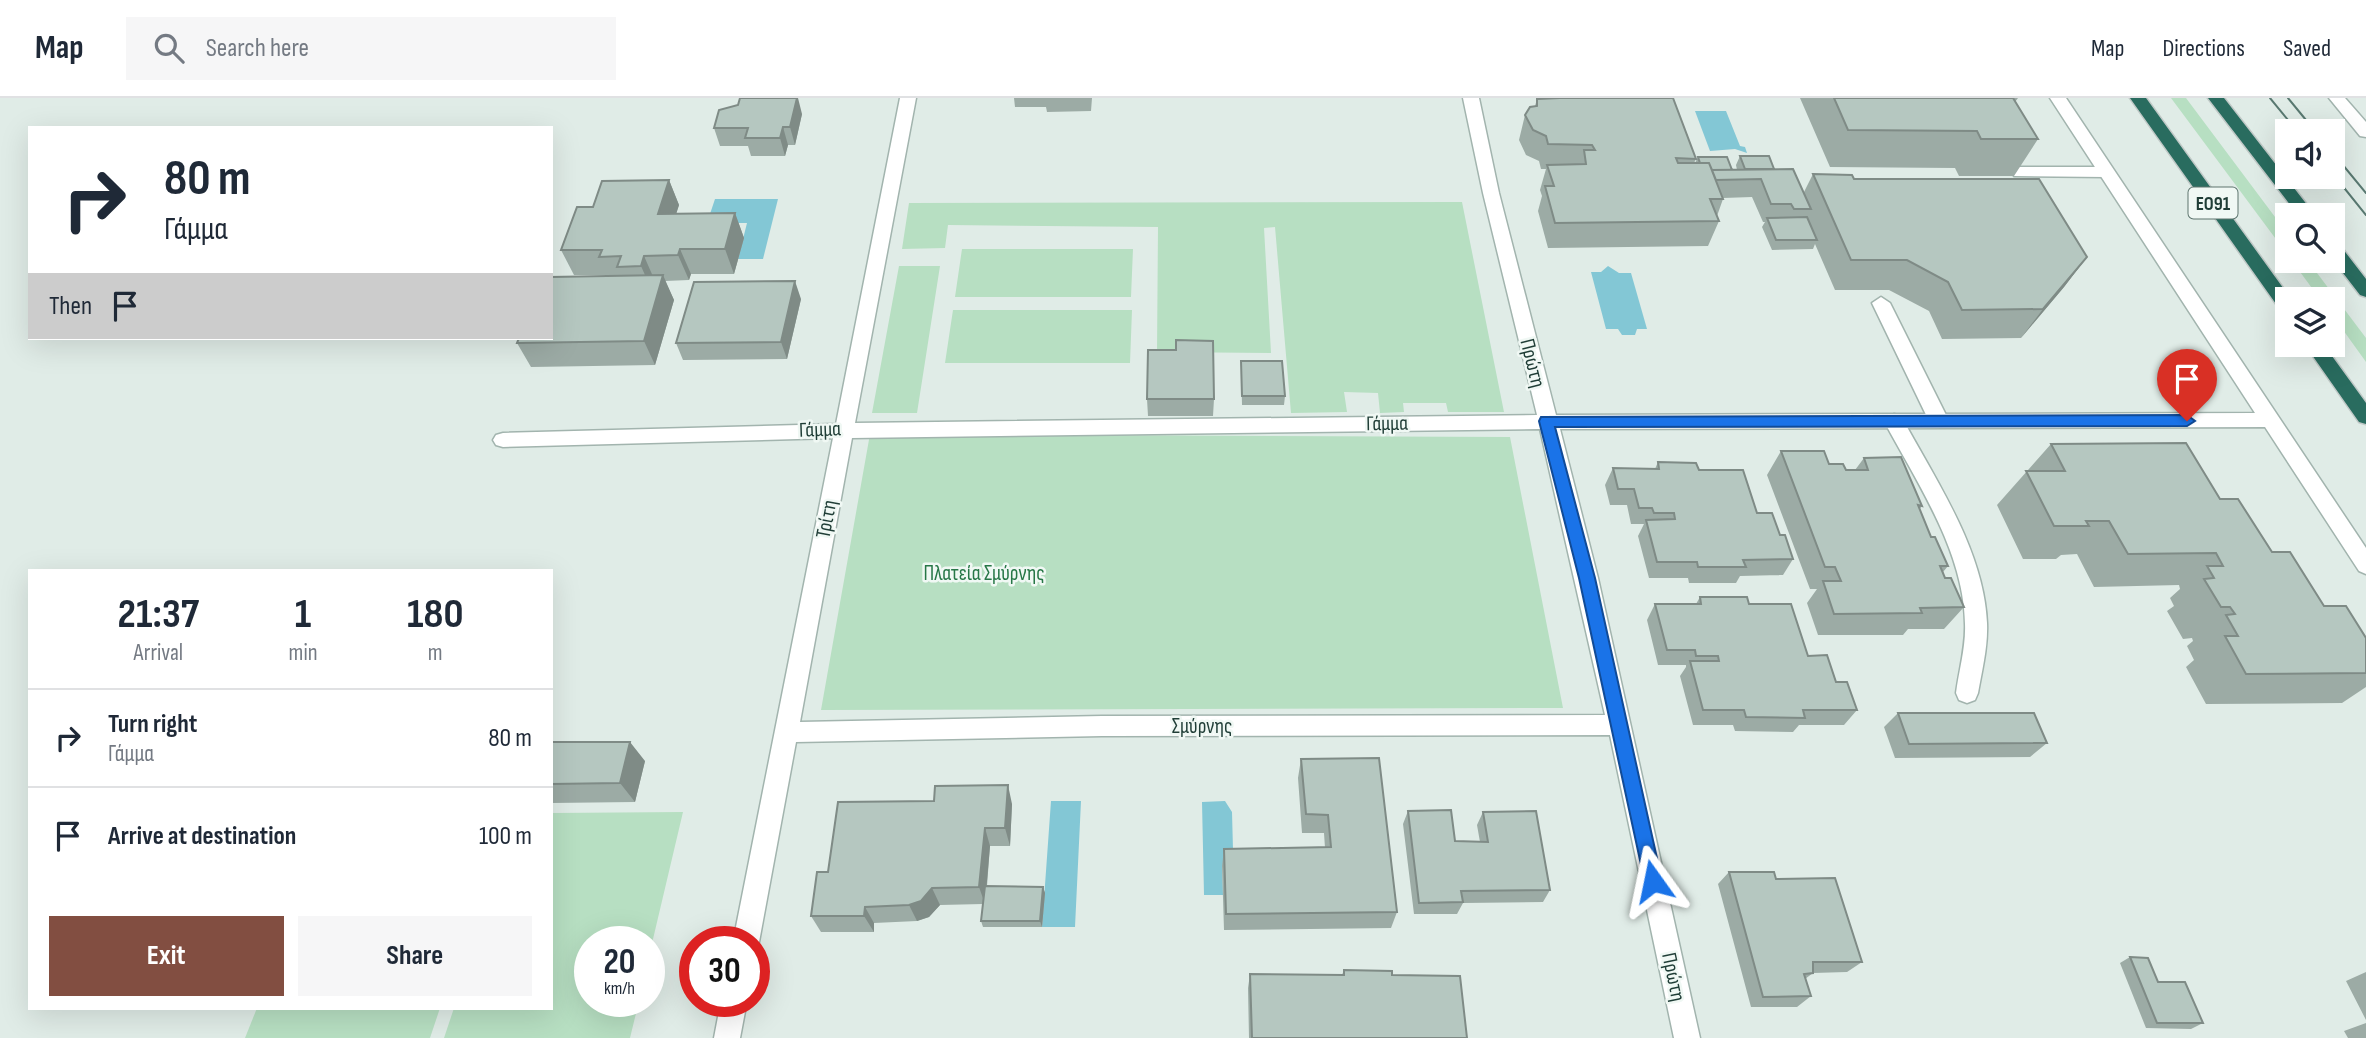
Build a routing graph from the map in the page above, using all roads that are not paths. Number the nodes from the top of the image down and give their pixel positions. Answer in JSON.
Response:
{"nodes":[{"id":1,"x":908,"y":98,"type":"edge"},
{"id":2,"x":1471,"y":98,"type":"edge"},
{"id":3,"x":2058,"y":98,"type":"edge"},
{"id":4,"x":2138,"y":98,"type":"edge"},
{"id":5,"x":2216,"y":98,"type":"edge"},
{"id":6,"x":2337,"y":98,"type":"edge"},
{"id":7,"x":2366,"y":132,"type":"edge"},
{"id":8,"x":2106,"y":172,"type":"junction"},
{"id":9,"x":2020,"y":173,"type":"edge"},
{"id":10,"x":2298,"y":203,"type":"edge"},
{"id":11,"x":2345,"y":264,"type":"edge"},
{"id":12,"x":2275,"y":290,"type":"edge"},
{"id":13,"x":2366,"y":291,"type":"edge"},
{"id":14,"x":1881,"y":303,"type":"dead end"},
{"id":15,"x":2323,"y":357,"type":"edge"},
{"id":16,"x":2366,"y":417,"type":"edge"},
{"id":17,"x":2270,"y":420,"type":"junction"},
{"id":18,"x":1547,"y":421,"type":"junction"},
{"id":19,"x":1894,"y":421,"type":"junction"},
{"id":20,"x":1939,"y":421,"type":"junction"},
{"id":21,"x":844,"y":428,"type":"junction"},
{"id":22,"x":503,"y":440,"type":"dead end"},
{"id":23,"x":2366,"y":565,"type":"edge"},
{"id":24,"x":1967,"y":693,"type":"dead end"},
{"id":25,"x":1618,"y":725,"type":"junction"},
{"id":26,"x":787,"y":732,"type":"junction"},
{"id":27,"x":749,"y":926,"type":"edge"},
{"id":28,"x":731,"y":1017,"type":"edge"},
{"id":29,"x":727,"y":1038,"type":"edge"},
{"id":30,"x":1687,"y":1038,"type":"edge"}],
"edges":[{"from":1,"to":21,"type":"street","name":"Τρίτη"},
{"from":2,"to":18,"type":"street","name":"Πρώτη"},
{"from":3,"to":8,"type":"street"},
{"from":4,"to":12,"type":"highway","number":"ΕΟ91"},
{"from":5,"to":10,"type":"highway"},
{"from":6,"to":7,"type":"street"},
{"from":8,"to":9,"type":"street"},
{"from":8,"to":17,"type":"street"},
{"from":11,"to":13,"type":"highway"},
{"from":14,"to":20,"type":"street"},
{"from":15,"to":16,"type":"highway"},
{"from":17,"to":20,"type":"street","name":"Γάμμα"},
{"from":17,"to":23,"type":"street"},
{"from":18,"to":19,"type":"street","name":"Γάμμα"},
{"from":18,"to":21,"type":"street","name":"Γάμμα"},
{"from":18,"to":25,"type":"street","name":"Πρώτη"},
{"from":19,"to":20,"type":"street","name":"Γάμμα"},
{"from":19,"to":24,"type":"street"},
{"from":21,"to":22,"type":"street","name":"Γάμμα"},
{"from":21,"to":26,"type":"street","name":"Τρίτη"},
{"from":25,"to":26,"type":"street","name":"Σμύρνης"},
{"from":25,"to":30,"type":"street","name":"Πρώτη"},
{"from":26,"to":27,"type":"street","name":"Τρίτη"},
{"from":28,"to":29,"type":"street"}]}
